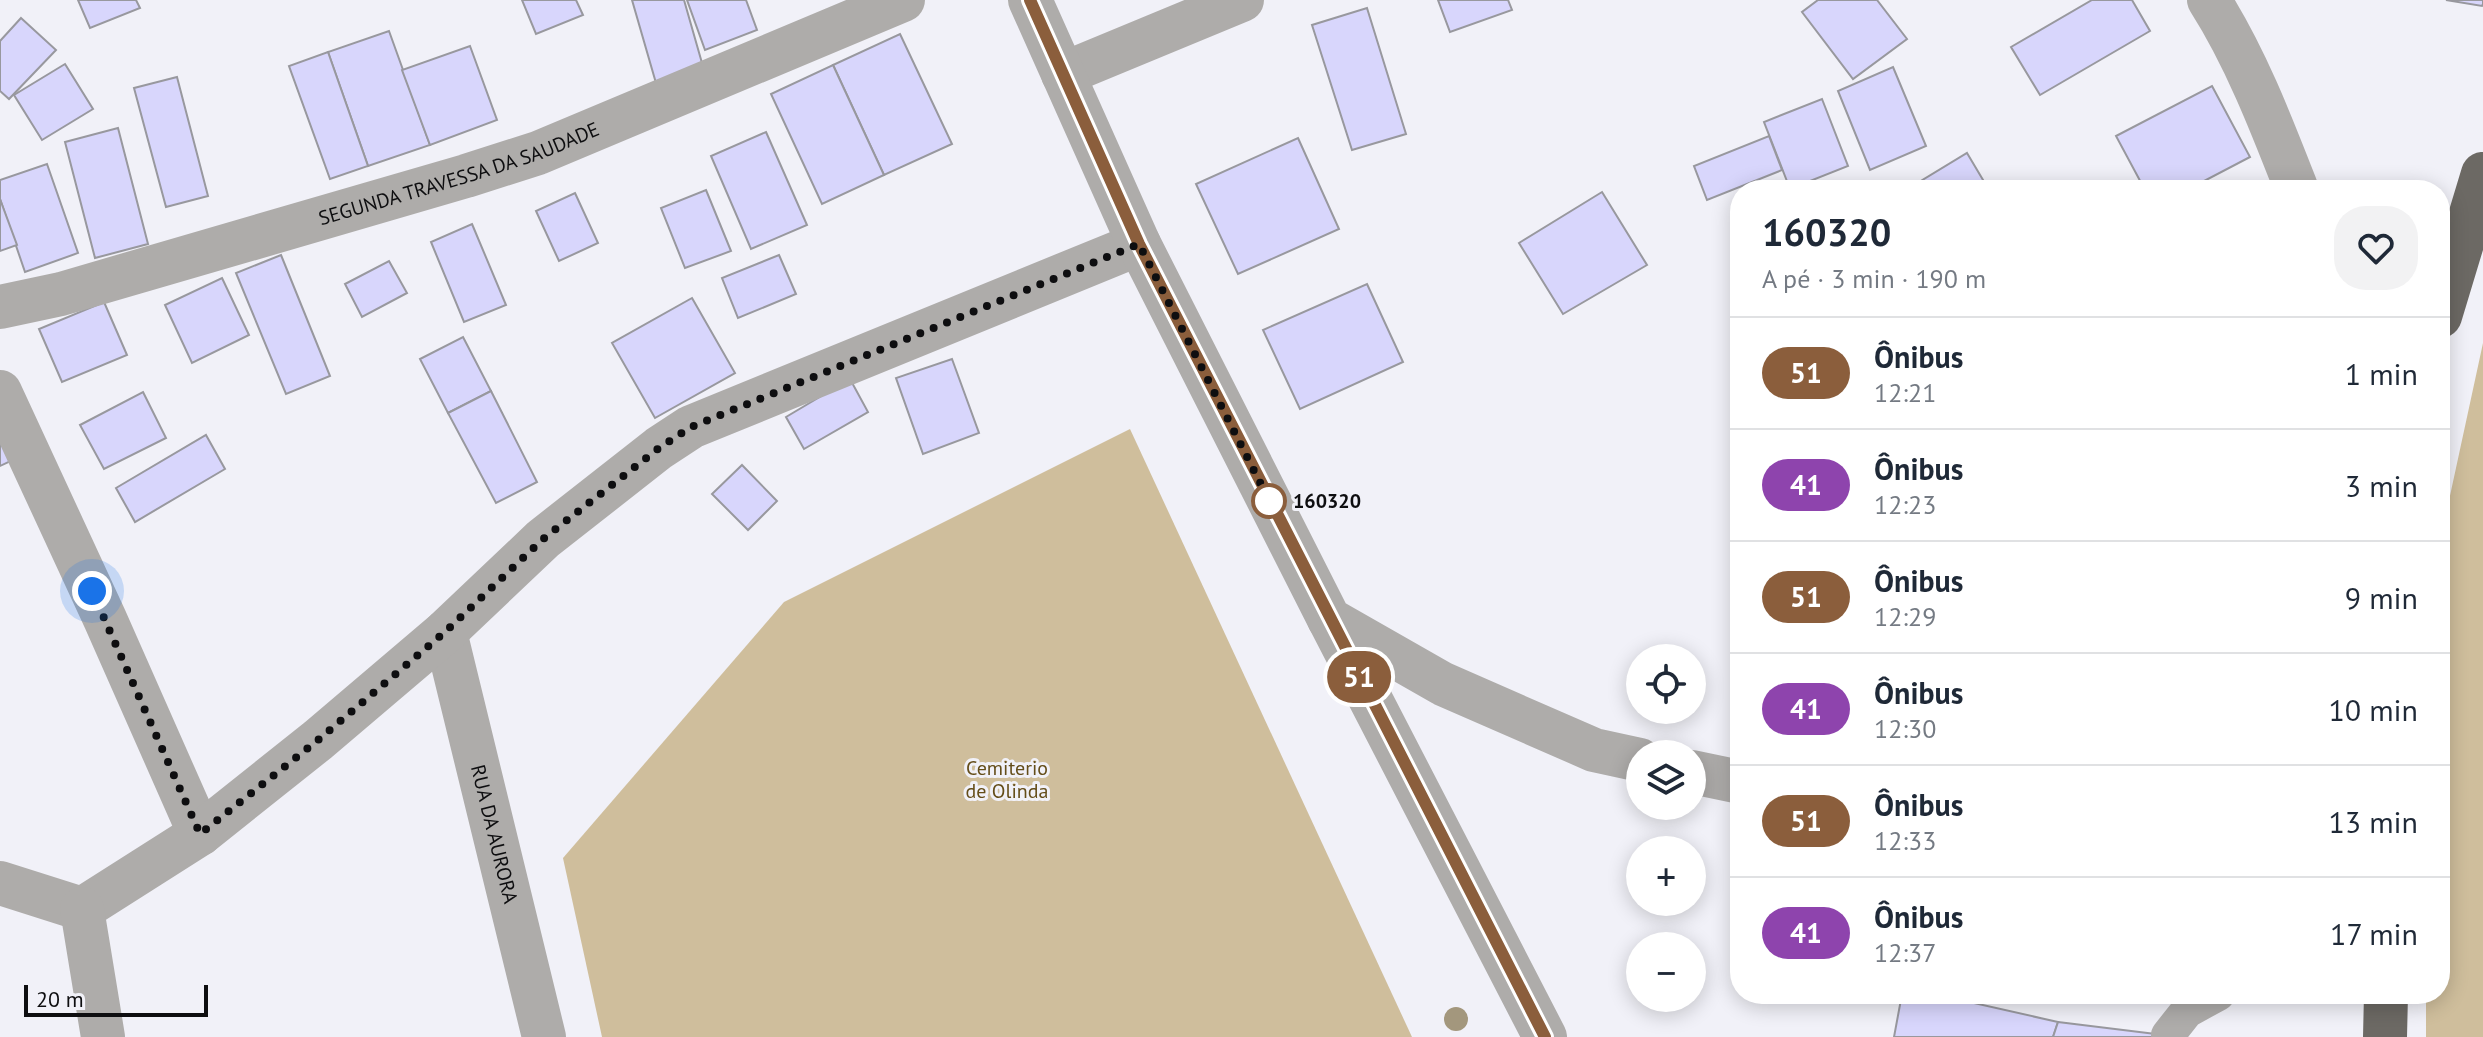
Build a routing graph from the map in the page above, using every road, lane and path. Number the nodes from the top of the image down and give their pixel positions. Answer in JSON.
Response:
{"nodes":[{"id":1,"x":903,"y":0,"type":"edge"},
{"id":2,"x":1030,"y":0,"type":"edge"},
{"id":3,"x":1242,"y":0,"type":"edge"},
{"id":4,"x":2209,"y":0,"type":"edge"},
{"id":5,"x":1063,"y":74,"type":"junction"},
{"id":6,"x":2483,"y":174,"type":"edge"},
{"id":7,"x":2293,"y":180,"type":"edge"},
{"id":8,"x":1139,"y":244,"type":"junction"},
{"id":9,"x":2450,"y":283,"type":"edge"},
{"id":10,"x":0,"y":307,"type":"edge"},
{"id":11,"x":0,"y":392,"type":"edge"},
{"id":12,"x":1329,"y":619,"type":"junction"},
{"id":13,"x":445,"y":632,"type":"junction"},
{"id":14,"x":1626,"y":757,"type":"edge"},
{"id":15,"x":1706,"y":775,"type":"edge"},
{"id":16,"x":1730,"y":780,"type":"edge"},
{"id":17,"x":200,"y":834,"type":"junction"},
{"id":18,"x":0,"y":883,"type":"edge"},
{"id":19,"x":82,"y":909,"type":"junction"},
{"id":20,"x":2200,"y":1004,"type":"edge"},
{"id":21,"x":2386,"y":1004,"type":"edge"},
{"id":22,"x":2168,"y":1035,"type":"edge"},
{"id":23,"x":103,"y":1037,"type":"edge"},
{"id":24,"x":544,"y":1037,"type":"edge"},
{"id":25,"x":1545,"y":1037,"type":"edge"},
{"id":26,"x":2385,"y":1037,"type":"edge"}],
"edges":[{"from":1,"to":10,"type":"street","name":"SEGUNDA TRAVESSA DA SAUDADE"},
{"from":2,"to":5,"type":"street"},
{"from":3,"to":5,"type":"street"},
{"from":4,"to":7,"type":"street"},
{"from":5,"to":8,"type":"street"},
{"from":6,"to":9,"type":"highway"},
{"from":8,"to":12,"type":"street"},
{"from":8,"to":13,"type":"street"},
{"from":11,"to":17,"type":"street"},
{"from":12,"to":14,"type":"street"},
{"from":12,"to":25,"type":"street"},
{"from":13,"to":17,"type":"street"},
{"from":13,"to":24,"type":"street","name":"RUA DA AURORA"},
{"from":15,"to":16,"type":"street"},
{"from":17,"to":19,"type":"street"},
{"from":18,"to":19,"type":"street"},
{"from":19,"to":23,"type":"street"},
{"from":20,"to":22,"type":"lane"},
{"from":21,"to":26,"type":"highway"}]}
